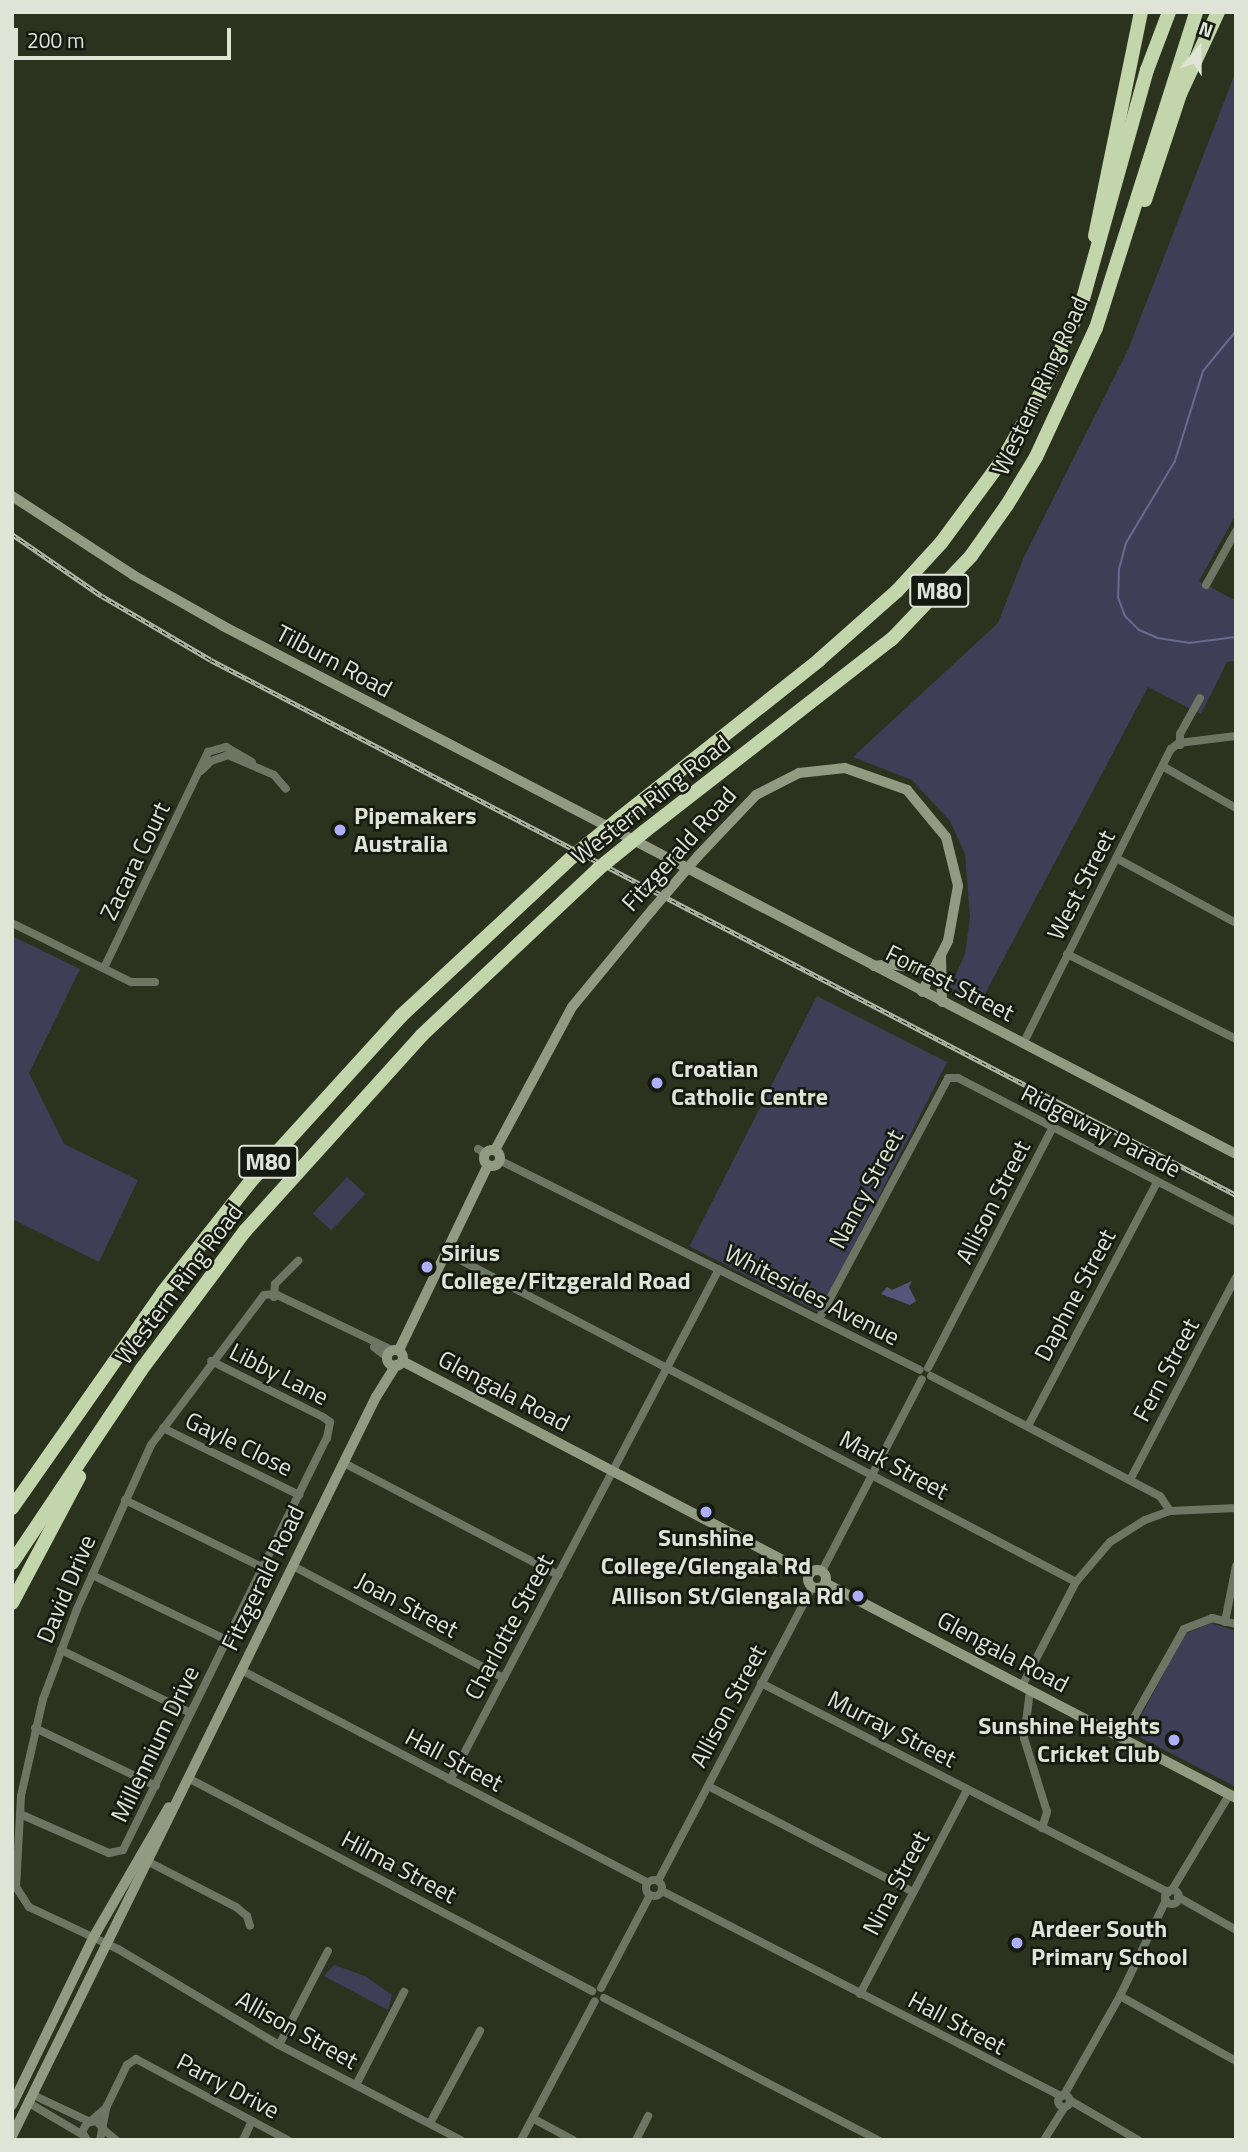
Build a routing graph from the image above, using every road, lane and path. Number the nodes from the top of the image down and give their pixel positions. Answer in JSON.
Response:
{"nodes":[{"id":1,"x":1141,"y":12,"type":"edge"},
{"id":2,"x":1169,"y":12,"type":"edge"},
{"id":3,"x":1196,"y":12,"type":"edge"},
{"id":4,"x":1218,"y":12,"type":"edge"},
{"id":5,"x":1121,"y":260,"type":"junction"},
{"id":6,"x":1080,"y":306,"type":"junction"},
{"id":7,"x":12,"y":496,"type":"edge"},
{"id":8,"x":1236,"y":531,"type":"edge"},
{"id":9,"x":1206,"y":585,"type":"dead end"},
{"id":10,"x":1200,"y":698,"type":"dead end"},
{"id":11,"x":1236,"y":736,"type":"edge"},
{"id":12,"x":1180,"y":745,"type":"junction"},
{"id":13,"x":1163,"y":768,"type":"junction"},
{"id":14,"x":286,"y":789,"type":"dead end"},
{"id":15,"x":1236,"y":808,"type":"edge"},
{"id":16,"x":646,"y":848,"type":"joint"},
{"id":17,"x":1115,"y":861,"type":"junction"},
{"id":18,"x":12,"y":923,"type":"edge"},
{"id":19,"x":1236,"y":923,"type":"edge"},
{"id":20,"x":1068,"y":951,"type":"junction"},
{"id":21,"x":942,"y":955,"type":"junction"},
{"id":22,"x":873,"y":967,"type":"junction"},
{"id":23,"x":104,"y":968,"type":"junction"},
{"id":24,"x":933,"y":971,"type":"junction"},
{"id":25,"x":155,"y":982,"type":"dead end"},
{"id":26,"x":922,"y":992,"type":"junction"},
{"id":27,"x":942,"y":1002,"type":"junction"},
{"id":28,"x":1236,"y":1039,"type":"edge"},
{"id":29,"x":1020,"y":1043,"type":"junction"},
{"id":30,"x":948,"y":1078,"type":"joint"},
{"id":31,"x":1053,"y":1127,"type":"junction"},
{"id":32,"x":1236,"y":1154,"type":"edge"},
{"id":33,"x":489,"y":1155,"type":"junction"},
{"id":34,"x":1157,"y":1182,"type":"junction"},
{"id":35,"x":1236,"y":1222,"type":"edge"},
{"id":36,"x":445,"y":1252,"type":"junction"},
{"id":37,"x":298,"y":1261,"type":"dead end"},
{"id":38,"x":719,"y":1269,"type":"junction"},
{"id":39,"x":1236,"y":1277,"type":"edge"},
{"id":40,"x":275,"y":1296,"type":"junction"},
{"id":41,"x":819,"y":1320,"type":"junction"},
{"id":42,"x":394,"y":1358,"type":"junction"},
{"id":43,"x":211,"y":1361,"type":"junction"},
{"id":44,"x":667,"y":1367,"type":"junction"},
{"id":45,"x":925,"y":1373,"type":"junction"},
{"id":46,"x":330,"y":1422,"type":"joint"},
{"id":47,"x":1028,"y":1426,"type":"junction"},
{"id":48,"x":163,"y":1428,"type":"junction"},
{"id":49,"x":97,"y":1441,"type":"junction"},
{"id":50,"x":344,"y":1463,"type":"junction"},
{"id":51,"x":612,"y":1471,"type":"junction"},
{"id":52,"x":872,"y":1475,"type":"junction"},
{"id":53,"x":1130,"y":1480,"type":"junction"},
{"id":54,"x":299,"y":1495,"type":"junction"},
{"id":55,"x":125,"y":1500,"type":"junction"},
{"id":56,"x":12,"y":1508,"type":"edge"},
{"id":57,"x":1236,"y":1508,"type":"edge"},
{"id":58,"x":1170,"y":1511,"type":"junction"},
{"id":59,"x":12,"y":1563,"type":"edge"},
{"id":60,"x":293,"y":1566,"type":"junction"},
{"id":61,"x":1236,"y":1566,"type":"edge"},
{"id":62,"x":264,"y":1568,"type":"junction"},
{"id":63,"x":822,"y":1571,"type":"junction"},
{"id":64,"x":92,"y":1574,"type":"junction"},
{"id":65,"x":810,"y":1574,"type":"junction"},
{"id":66,"x":558,"y":1575,"type":"junction"},
{"id":67,"x":1076,"y":1582,"type":"junction"},
{"id":68,"x":825,"y":1583,"type":"junction"},
{"id":69,"x":813,"y":1586,"type":"junction"},
{"id":70,"x":12,"y":1603,"type":"edge"},
{"id":71,"x":1230,"y":1624,"type":"edge"},
{"id":72,"x":227,"y":1640,"type":"junction"},
{"id":73,"x":61,"y":1650,"type":"junction"},
{"id":74,"x":242,"y":1670,"type":"junction"},
{"id":75,"x":504,"y":1678,"type":"junction"},
{"id":76,"x":761,"y":1684,"type":"junction"},
{"id":77,"x":1026,"y":1688,"type":"junction"},
{"id":78,"x":191,"y":1713,"type":"junction"},
{"id":79,"x":35,"y":1728,"type":"junction"},
{"id":80,"x":1122,"y":1739,"type":"junction"},
{"id":81,"x":188,"y":1778,"type":"junction"},
{"id":82,"x":450,"y":1780,"type":"junction"},
{"id":83,"x":156,"y":1786,"type":"junction"},
{"id":84,"x":708,"y":1786,"type":"junction"},
{"id":85,"x":967,"y":1790,"type":"junction"},
{"id":86,"x":1229,"y":1795,"type":"edge"},
{"id":87,"x":20,"y":1814,"type":"junction"},
{"id":88,"x":1039,"y":1827,"type":"junction"},
{"id":89,"x":150,"y":1860,"type":"junction"},
{"id":90,"x":131,"y":1869,"type":"junction"},
{"id":91,"x":164,"y":1869,"type":"junction"},
{"id":92,"x":144,"y":1872,"type":"junction"},
{"id":93,"x":658,"y":1881,"type":"junction"},
{"id":94,"x":648,"y":1883,"type":"junction"},
{"id":95,"x":662,"y":1891,"type":"junction"},
{"id":96,"x":914,"y":1892,"type":"junction"},
{"id":97,"x":650,"y":1895,"type":"junction"},
{"id":98,"x":1172,"y":1897,"type":"junction"},
{"id":99,"x":250,"y":1926,"type":"dead end"},
{"id":100,"x":1236,"y":1930,"type":"edge"},
{"id":101,"x":93,"y":1938,"type":"junction"},
{"id":102,"x":107,"y":1944,"type":"junction"},
{"id":103,"x":118,"y":1949,"type":"joint"},
{"id":104,"x":328,"y":1951,"type":"dead end"},
{"id":105,"x":601,"y":1988,"type":"junction"},
{"id":106,"x":592,"y":1991,"type":"junction"},
{"id":107,"x":404,"y":1992,"type":"dead end"},
{"id":108,"x":860,"y":1994,"type":"junction"},
{"id":109,"x":604,"y":1998,"type":"junction"},
{"id":110,"x":1118,"y":1999,"type":"junction"},
{"id":111,"x":595,"y":2001,"type":"junction"},
{"id":112,"x":480,"y":2031,"type":"dead end"},
{"id":113,"x":279,"y":2045,"type":"junction"},
{"id":114,"x":1236,"y":2061,"type":"edge"},
{"id":115,"x":356,"y":2084,"type":"junction"},
{"id":116,"x":16,"y":2096,"type":"edge"},
{"id":117,"x":31,"y":2099,"type":"junction"},
{"id":118,"x":1064,"y":2101,"type":"junction"},
{"id":119,"x":106,"y":2108,"type":"junction"},
{"id":120,"x":648,"y":2116,"type":"dead end"},
{"id":121,"x":534,"y":2119,"type":"junction"},
{"id":122,"x":91,"y":2121,"type":"junction"},
{"id":123,"x":253,"y":2121,"type":"junction"},
{"id":124,"x":430,"y":2123,"type":"junction"},
{"id":125,"x":104,"y":2129,"type":"junction"},
{"id":126,"x":12,"y":2136,"type":"edge"},
{"id":127,"x":84,"y":2138,"type":"edge"},
{"id":128,"x":100,"y":2140,"type":"edge"},
{"id":129,"x":116,"y":2140,"type":"edge"},
{"id":130,"x":243,"y":2140,"type":"edge"},
{"id":131,"x":288,"y":2140,"type":"edge"},
{"id":132,"x":461,"y":2140,"type":"edge"},
{"id":133,"x":521,"y":2140,"type":"edge"},
{"id":134,"x":573,"y":2140,"type":"edge"},
{"id":135,"x":636,"y":2140,"type":"edge"},
{"id":136,"x":878,"y":2140,"type":"edge"},
{"id":137,"x":1044,"y":2140,"type":"edge"},
{"id":138,"x":1138,"y":2140,"type":"edge"}],
"edges":[{"from":1,"to":6,"type":"highway"},
{"from":2,"to":6,"type":"highway","name":"Western Ring Road","number":"M80"},
{"from":3,"to":5,"type":"highway","name":"Western Ring Road","number":"M80"},
{"from":4,"to":5,"type":"highway"},
{"from":5,"to":49,"type":"highway","name":"Western Ring Road","number":"M80","bridge":true},
{"from":6,"to":56,"type":"highway","name":"Western Ring Road","number":"M80","bridge":true},
{"from":7,"to":16,"type":"street","name":"Tilburn Road"},
{"from":8,"to":9,"type":"street"},
{"from":10,"to":12,"type":"street","name":"West Street"},
{"from":11,"to":12,"type":"street"},
{"from":12,"to":13,"type":"street","name":"West Street"},
{"from":13,"to":15,"type":"street"},
{"from":13,"to":17,"type":"street","name":"West Street"},
{"from":14,"to":23,"type":"street","name":"Zacara Court"},
{"from":16,"to":22,"type":"street","name":"Forrest Street"},
{"from":17,"to":19,"type":"street"},
{"from":17,"to":20,"type":"street","name":"West Street"},
{"from":18,"to":23,"type":"street"},
{"from":20,"to":28,"type":"street"},
{"from":20,"to":29,"type":"street","name":"West Street"},
{"from":21,"to":24,"type":"street","name":"Fitzgerald Road"},
{"from":21,"to":27,"type":"street"},
{"from":21,"to":33,"type":"street","name":"Fitzgerald Road","bridge":true},
{"from":22,"to":24,"type":"street"},
{"from":22,"to":26,"type":"street","name":"Forrest Street"},
{"from":23,"to":25,"type":"street"},
{"from":24,"to":26,"type":"street","name":"Fitzgerald Road"},
{"from":26,"to":27,"type":"street","name":"Forrest Street"},
{"from":27,"to":29,"type":"street","name":"Forrest Street"},
{"from":29,"to":32,"type":"street","name":"Forrest Street"},
{"from":30,"to":31,"type":"street","name":"Ridgeway Parade"},
{"from":30,"to":41,"type":"street","name":"Nancy Street"},
{"from":31,"to":34,"type":"street","name":"Ridgeway Parade"},
{"from":31,"to":45,"type":"street","name":"Allison Street"},
{"from":33,"to":36,"type":"street","name":"Fitzgerald Road"},
{"from":33,"to":38,"type":"street","name":"Whitesides Avenue"},
{"from":34,"to":35,"type":"street","name":"Ridgeway Parade"},
{"from":34,"to":47,"type":"street","name":"Daphne Street"},
{"from":36,"to":42,"type":"street","name":"Fitzgerald Road"},
{"from":36,"to":44,"type":"street","name":"Mark Street"},
{"from":37,"to":40,"type":"street"},
{"from":38,"to":41,"type":"street","name":"Whitesides Avenue"},
{"from":38,"to":44,"type":"street","name":"Charlotte Street"},
{"from":39,"to":53,"type":"street","name":"Fern Street"},
{"from":40,"to":42,"type":"street"},
{"from":40,"to":43,"type":"street","name":"David Drive"},
{"from":41,"to":45,"type":"street","name":"Whitesides Avenue"},
{"from":42,"to":50,"type":"street","name":"Fitzgerald Road"},
{"from":42,"to":51,"type":"street","name":"Glengala Road"},
{"from":43,"to":46,"type":"street","name":"Libby Lane"},
{"from":43,"to":48,"type":"street","name":"David Drive"},
{"from":44,"to":51,"type":"street","name":"Charlotte Street"},
{"from":44,"to":52,"type":"street","name":"Mark Street"},
{"from":45,"to":47,"type":"street","name":"Whitesides Avenue"},
{"from":45,"to":52,"type":"street","name":"Allison Street"},
{"from":46,"to":54,"type":"street","name":"Millennium Drive"},
{"from":47,"to":53,"type":"street","name":"Whitesides Avenue"},
{"from":48,"to":54,"type":"street","name":"Gayle Close"},
{"from":48,"to":55,"type":"street","name":"David Drive"},
{"from":49,"to":59,"type":"highway","name":"Western Ring Road","number":"M80"},
{"from":49,"to":70,"type":"highway"},
{"from":50,"to":60,"type":"street","name":"Fitzgerald Road"},
{"from":50,"to":66,"type":"street"},
{"from":51,"to":65,"type":"street","name":"Glengala Road"},
{"from":51,"to":66,"type":"street","name":"Charlotte Street"},
{"from":52,"to":63,"type":"street","name":"Allison Street"},
{"from":52,"to":67,"type":"street","name":"Mark Street"},
{"from":53,"to":58,"type":"street","name":"Whitesides Avenue"},
{"from":54,"to":62,"type":"street","name":"Millennium Drive"},
{"from":55,"to":62,"type":"street"},
{"from":55,"to":64,"type":"street","name":"David Drive"},
{"from":57,"to":58,"type":"street"},
{"from":58,"to":67,"type":"street"},
{"from":60,"to":74,"type":"street","name":"Fitzgerald Road"},
{"from":60,"to":75,"type":"street","name":"Joan Street"},
{"from":61,"to":71,"type":"street"},
{"from":62,"to":72,"type":"street","name":"Millennium Drive"},
{"from":63,"to":65,"type":"street"},
{"from":63,"to":68,"type":"street"},
{"from":64,"to":72,"type":"street"},
{"from":64,"to":73,"type":"street","name":"David Drive"},
{"from":65,"to":69,"type":"street"},
{"from":66,"to":75,"type":"street","name":"Charlotte Street"},
{"from":67,"to":77,"type":"street"},
{"from":68,"to":69,"type":"street"},
{"from":68,"to":77,"type":"street","name":"Glengala Road"},
{"from":69,"to":76,"type":"street","name":"Allison Street"},
{"from":71,"to":80,"type":"street"},
{"from":72,"to":78,"type":"street","name":"Millennium Drive"},
{"from":73,"to":78,"type":"street"},
{"from":73,"to":79,"type":"street","name":"David Drive"},
{"from":74,"to":81,"type":"street","name":"Fitzgerald Road"},
{"from":74,"to":82,"type":"street","name":"Hall Street"},
{"from":75,"to":82,"type":"street","name":"Charlotte Street"},
{"from":76,"to":84,"type":"street","name":"Allison Street"},
{"from":76,"to":85,"type":"street","name":"Murray Street"},
{"from":77,"to":80,"type":"street","name":"Glengala Road"},
{"from":77,"to":88,"type":"street"},
{"from":78,"to":83,"type":"street","name":"Millennium Drive"},
{"from":79,"to":83,"type":"street"},
{"from":79,"to":87,"type":"street","name":"David Drive"},
{"from":80,"to":86,"type":"street","name":"Glengala Road"},
{"from":81,"to":89,"type":"street","name":"Fitzgerald Road"},
{"from":81,"to":90,"type":"street","name":"Fitzgerald Road"},
{"from":81,"to":106,"type":"street","name":"Hilma Street"},
{"from":82,"to":94,"type":"street","name":"Hall Street"},
{"from":83,"to":87,"type":"street","name":"Millennium Drive"},
{"from":84,"to":93,"type":"street","name":"Allison Street"},
{"from":84,"to":96,"type":"street"},
{"from":85,"to":88,"type":"street","name":"Murray Street"},
{"from":85,"to":96,"type":"street","name":"Nina Street"},
{"from":86,"to":98,"type":"street"},
{"from":87,"to":101,"type":"street","name":"David Drive"},
{"from":88,"to":98,"type":"street","name":"Murray Street"},
{"from":89,"to":90,"type":"street"},
{"from":89,"to":91,"type":"street"},
{"from":89,"to":92,"type":"street","name":"Fitzgerald Road"},
{"from":90,"to":101,"type":"street","name":"Fitzgerald Road"},
{"from":91,"to":92,"type":"street"},
{"from":91,"to":99,"type":"street"},
{"from":92,"to":102,"type":"street","name":"Fitzgerald Road"},
{"from":93,"to":94,"type":"street"},
{"from":93,"to":95,"type":"street"},
{"from":94,"to":97,"type":"street"},
{"from":95,"to":97,"type":"street"},
{"from":95,"to":108,"type":"street","name":"Hall Street"},
{"from":96,"to":108,"type":"street","name":"Nina Street"},
{"from":97,"to":105,"type":"street"},
{"from":98,"to":100,"type":"street","name":"Murray Street"},
{"from":98,"to":110,"type":"street"},
{"from":101,"to":102,"type":"street","name":"David Drive"},
{"from":101,"to":116,"type":"street","name":"Fitzgerald Road"},
{"from":102,"to":103,"type":"street","name":"David Drive"},
{"from":102,"to":117,"type":"street","name":"Fitzgerald Road"},
{"from":103,"to":113,"type":"street","name":"Allison Street"},
{"from":104,"to":113,"type":"street"},
{"from":105,"to":106,"type":"street"},
{"from":105,"to":109,"type":"street"},
{"from":106,"to":111,"type":"street"},
{"from":107,"to":115,"type":"street"},
{"from":108,"to":118,"type":"street","name":"Hall Street"},
{"from":109,"to":111,"type":"street"},
{"from":109,"to":136,"type":"street"},
{"from":110,"to":114,"type":"street"},
{"from":110,"to":118,"type":"street"},
{"from":111,"to":121,"type":"street"},
{"from":112,"to":124,"type":"street"},
{"from":113,"to":115,"type":"street","name":"Allison Street"},
{"from":115,"to":124,"type":"street","name":"Allison Street"},
{"from":116,"to":117,"type":"street"},
{"from":117,"to":122,"type":"street"},
{"from":117,"to":126,"type":"street","name":"Fitzgerald Road"},
{"from":117,"to":127,"type":"street"},
{"from":118,"to":137,"type":"street"},
{"from":118,"to":138,"type":"street","name":"Hall Street"},
{"from":119,"to":122,"type":"street"},
{"from":119,"to":123,"type":"street","name":"Parry Drive"},
{"from":119,"to":125,"type":"street"},
{"from":120,"to":135,"type":"street"},
{"from":121,"to":133,"type":"street"},
{"from":121,"to":134,"type":"street"},
{"from":122,"to":125,"type":"street"},
{"from":122,"to":127,"type":"street"},
{"from":123,"to":130,"type":"street"},
{"from":123,"to":131,"type":"street","name":"Parry Drive"},
{"from":124,"to":132,"type":"street","name":"Allison Street"},
{"from":125,"to":128,"type":"street"},
{"from":125,"to":129,"type":"street"}]}
